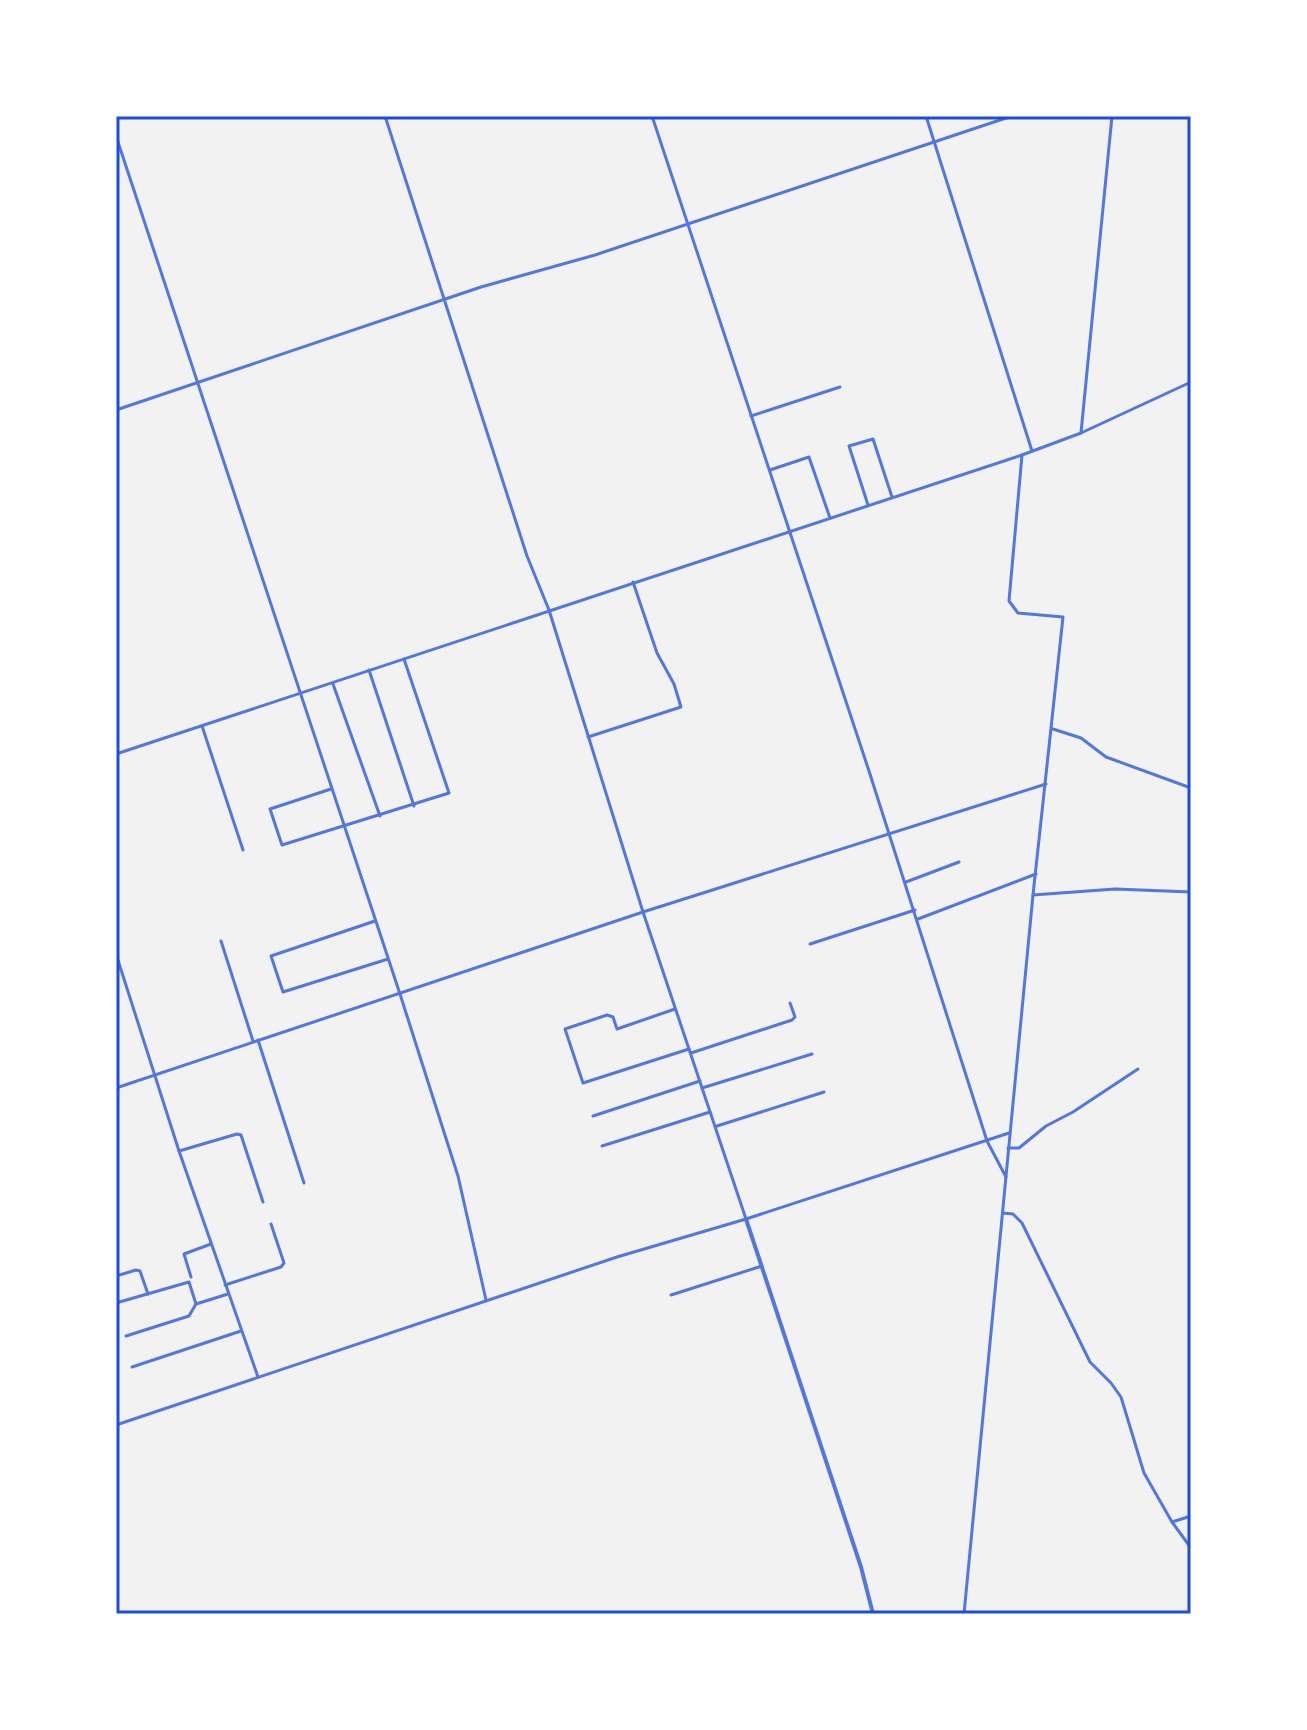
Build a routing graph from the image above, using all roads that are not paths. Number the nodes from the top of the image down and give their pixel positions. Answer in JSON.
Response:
{"nodes":[{"id":1,"x":385,"y":116,"type":"edge"},
{"id":2,"x":652,"y":116,"type":"edge"},
{"id":3,"x":926,"y":116,"type":"edge"},
{"id":4,"x":1012,"y":116,"type":"edge"},
{"id":5,"x":1112,"y":116,"type":"edge"},
{"id":6,"x":116,"y":136,"type":"edge"},
{"id":7,"x":935,"y":142,"type":"junction"},
{"id":8,"x":687,"y":225,"type":"junction"},
{"id":9,"x":445,"y":300,"type":"junction"},
{"id":10,"x":197,"y":382,"type":"junction"},
{"id":11,"x":1191,"y":382,"type":"edge"},
{"id":12,"x":840,"y":387,"type":"dead end"},
{"id":13,"x":116,"y":410,"type":"edge"},
{"id":14,"x":751,"y":416,"type":"junction"},
{"id":15,"x":1081,"y":433,"type":"junction"},
{"id":16,"x":1032,"y":451,"type":"junction"},
{"id":17,"x":1022,"y":455,"type":"junction"},
{"id":18,"x":770,"y":470,"type":"junction"},
{"id":19,"x":892,"y":497,"type":"junction"},
{"id":20,"x":868,"y":505,"type":"junction"},
{"id":21,"x":830,"y":518,"type":"junction"},
{"id":22,"x":790,"y":531,"type":"junction"},
{"id":23,"x":633,"y":582,"type":"junction"},
{"id":24,"x":549,"y":610,"type":"junction"},
{"id":25,"x":404,"y":659,"type":"junction"},
{"id":26,"x":369,"y":670,"type":"junction"},
{"id":27,"x":333,"y":683,"type":"junction"},
{"id":28,"x":299,"y":694,"type":"junction"},
{"id":29,"x":202,"y":726,"type":"junction"},
{"id":30,"x":1053,"y":729,"type":"junction"},
{"id":31,"x":588,"y":737,"type":"junction"},
{"id":32,"x":116,"y":754,"type":"edge"},
{"id":33,"x":1046,"y":784,"type":"junction"},
{"id":34,"x":1191,"y":788,"type":"edge"},
{"id":35,"x":331,"y":789,"type":"junction"},
{"id":36,"x":414,"y":806,"type":"junction"},
{"id":37,"x":380,"y":816,"type":"junction"},
{"id":38,"x":344,"y":827,"type":"junction"},
{"id":39,"x":889,"y":834,"type":"junction"},
{"id":40,"x":243,"y":850,"type":"dead end"},
{"id":41,"x":959,"y":862,"type":"dead end"},
{"id":42,"x":1036,"y":874,"type":"junction"},
{"id":43,"x":906,"y":882,"type":"junction"},
{"id":44,"x":1191,"y":892,"type":"edge"},
{"id":45,"x":1033,"y":895,"type":"junction"},
{"id":46,"x":915,"y":910,"type":"junction"},
{"id":47,"x":643,"y":912,"type":"junction"},
{"id":48,"x":918,"y":919,"type":"junction"},
{"id":49,"x":375,"y":921,"type":"junction"},
{"id":50,"x":221,"y":941,"type":"dead end"},
{"id":51,"x":810,"y":944,"type":"dead end"},
{"id":52,"x":116,"y":954,"type":"edge"},
{"id":53,"x":388,"y":959,"type":"junction"},
{"id":54,"x":400,"y":994,"type":"junction"},
{"id":55,"x":790,"y":1003,"type":"dead end"},
{"id":56,"x":676,"y":1009,"type":"junction"},
{"id":57,"x":255,"y":1040,"type":"junction"},
{"id":58,"x":690,"y":1051,"type":"junction"},
{"id":59,"x":812,"y":1054,"type":"dead end"},
{"id":60,"x":1138,"y":1069,"type":"dead end"},
{"id":61,"x":155,"y":1075,"type":"junction"},
{"id":62,"x":700,"y":1081,"type":"junction"},
{"id":63,"x":116,"y":1088,"type":"edge"},
{"id":64,"x":702,"y":1088,"type":"junction"},
{"id":65,"x":824,"y":1092,"type":"dead end"},
{"id":66,"x":710,"y":1112,"type":"junction"},
{"id":67,"x":593,"y":1116,"type":"dead end"},
{"id":68,"x":715,"y":1127,"type":"junction"},
{"id":69,"x":1010,"y":1133,"type":"junction"},
{"id":70,"x":987,"y":1141,"type":"junction"},
{"id":71,"x":602,"y":1146,"type":"dead end"},
{"id":72,"x":1008,"y":1148,"type":"junction"},
{"id":73,"x":179,"y":1151,"type":"junction"},
{"id":74,"x":1006,"y":1177,"type":"junction"},
{"id":75,"x":304,"y":1183,"type":"dead end"},
{"id":76,"x":263,"y":1202,"type":"dead end"},
{"id":77,"x":1003,"y":1213,"type":"junction"},
{"id":78,"x":746,"y":1219,"type":"junction"},
{"id":79,"x":271,"y":1224,"type":"dead end"},
{"id":80,"x":211,"y":1244,"type":"junction"},
{"id":81,"x":762,"y":1266,"type":"junction"},
{"id":82,"x":116,"y":1276,"type":"edge"},
{"id":83,"x":191,"y":1277,"type":"dead end"},
{"id":84,"x":225,"y":1285,"type":"junction"},
{"id":85,"x":148,"y":1294,"type":"junction"},
{"id":86,"x":228,"y":1294,"type":"junction"},
{"id":87,"x":671,"y":1295,"type":"dead end"},
{"id":88,"x":486,"y":1300,"type":"junction"},
{"id":89,"x":116,"y":1303,"type":"edge"},
{"id":90,"x":196,"y":1304,"type":"junction"},
{"id":91,"x":241,"y":1331,"type":"junction"},
{"id":92,"x":126,"y":1336,"type":"dead end"},
{"id":93,"x":132,"y":1367,"type":"dead end"},
{"id":94,"x":258,"y":1377,"type":"junction"},
{"id":95,"x":116,"y":1425,"type":"edge"},
{"id":96,"x":1191,"y":1516,"type":"edge"},
{"id":97,"x":1172,"y":1522,"type":"junction"},
{"id":98,"x":1191,"y":1548,"type":"edge"},
{"id":99,"x":873,"y":1614,"type":"edge"},
{"id":100,"x":964,"y":1614,"type":"edge"}],
"edges":[{"from":1,"to":9,"type":"street"},
{"from":2,"to":8,"type":"street"},
{"from":3,"to":7,"type":"street"},
{"from":4,"to":7,"type":"street"},
{"from":5,"to":15,"type":"street"},
{"from":6,"to":10,"type":"street"},
{"from":7,"to":8,"type":"street"},
{"from":7,"to":16,"type":"street"},
{"from":8,"to":9,"type":"street"},
{"from":8,"to":14,"type":"street"},
{"from":9,"to":10,"type":"street"},
{"from":9,"to":24,"type":"street"},
{"from":10,"to":13,"type":"street"},
{"from":10,"to":28,"type":"street"},
{"from":11,"to":15,"type":"street"},
{"from":12,"to":14,"type":"street"},
{"from":14,"to":18,"type":"street"},
{"from":15,"to":16,"type":"street"},
{"from":16,"to":17,"type":"street"},
{"from":17,"to":19,"type":"street"},
{"from":17,"to":30,"type":"street"},
{"from":18,"to":21,"type":"street"},
{"from":18,"to":22,"type":"street"},
{"from":19,"to":20,"type":"street"},
{"from":19,"to":20,"type":"street"},
{"from":20,"to":21,"type":"street"},
{"from":21,"to":22,"type":"street"},
{"from":22,"to":23,"type":"street"},
{"from":22,"to":39,"type":"street"},
{"from":23,"to":24,"type":"street"},
{"from":23,"to":31,"type":"street"},
{"from":24,"to":25,"type":"street"},
{"from":24,"to":31,"type":"street"},
{"from":25,"to":26,"type":"street"},
{"from":25,"to":36,"type":"street"},
{"from":26,"to":27,"type":"street"},
{"from":26,"to":36,"type":"street"},
{"from":27,"to":28,"type":"street"},
{"from":27,"to":37,"type":"street"},
{"from":28,"to":29,"type":"street"},
{"from":28,"to":35,"type":"street"},
{"from":29,"to":32,"type":"street"},
{"from":29,"to":40,"type":"street"},
{"from":30,"to":33,"type":"street"},
{"from":30,"to":34,"type":"street"},
{"from":31,"to":47,"type":"street"},
{"from":33,"to":39,"type":"street"},
{"from":33,"to":42,"type":"street"},
{"from":35,"to":38,"type":"street"},
{"from":35,"to":38,"type":"street"},
{"from":36,"to":37,"type":"street"},
{"from":37,"to":38,"type":"street"},
{"from":38,"to":49,"type":"street"},
{"from":39,"to":43,"type":"street"},
{"from":39,"to":47,"type":"street"},
{"from":41,"to":43,"type":"street"},
{"from":42,"to":45,"type":"street"},
{"from":42,"to":48,"type":"street"},
{"from":43,"to":46,"type":"street"},
{"from":44,"to":45,"type":"street"},
{"from":45,"to":69,"type":"street"},
{"from":46,"to":48,"type":"street"},
{"from":46,"to":51,"type":"street"},
{"from":47,"to":54,"type":"street"},
{"from":47,"to":56,"type":"street"},
{"from":48,"to":70,"type":"street"},
{"from":49,"to":53,"type":"street"},
{"from":49,"to":53,"type":"street"},
{"from":50,"to":57,"type":"street"},
{"from":52,"to":61,"type":"street"},
{"from":53,"to":54,"type":"street"},
{"from":54,"to":57,"type":"street"},
{"from":54,"to":88,"type":"street"},
{"from":55,"to":58,"type":"street"},
{"from":56,"to":58,"type":"street"},
{"from":56,"to":58,"type":"street"},
{"from":57,"to":61,"type":"street"},
{"from":57,"to":75,"type":"street"},
{"from":58,"to":62,"type":"street"},
{"from":59,"to":64,"type":"street"},
{"from":60,"to":72,"type":"street"},
{"from":61,"to":63,"type":"street"},
{"from":61,"to":73,"type":"street"},
{"from":62,"to":64,"type":"street"},
{"from":62,"to":67,"type":"street"},
{"from":64,"to":66,"type":"street"},
{"from":65,"to":68,"type":"street"},
{"from":66,"to":68,"type":"street"},
{"from":66,"to":71,"type":"street"},
{"from":68,"to":78,"type":"street"},
{"from":69,"to":70,"type":"street"},
{"from":69,"to":72,"type":"street"},
{"from":70,"to":74,"type":"street"},
{"from":70,"to":78,"type":"street"},
{"from":72,"to":74,"type":"street"},
{"from":73,"to":76,"type":"street"},
{"from":73,"to":80,"type":"street"},
{"from":74,"to":77,"type":"street"},
{"from":77,"to":97,"type":"street"},
{"from":77,"to":100,"type":"street"},
{"from":78,"to":81,"type":"street"},
{"from":78,"to":88,"type":"street"},
{"from":79,"to":84,"type":"street"},
{"from":80,"to":83,"type":"street"},
{"from":80,"to":84,"type":"street"},
{"from":81,"to":87,"type":"street"},
{"from":81,"to":99,"type":"street"},
{"from":82,"to":85,"type":"street"},
{"from":84,"to":86,"type":"street"},
{"from":85,"to":89,"type":"street"},
{"from":85,"to":90,"type":"street"},
{"from":86,"to":90,"type":"street"},
{"from":86,"to":91,"type":"street"},
{"from":88,"to":94,"type":"street"},
{"from":90,"to":92,"type":"street"},
{"from":91,"to":93,"type":"street"},
{"from":91,"to":94,"type":"street"},
{"from":94,"to":95,"type":"street"},
{"from":96,"to":97,"type":"street"},
{"from":97,"to":98,"type":"street"}]}
